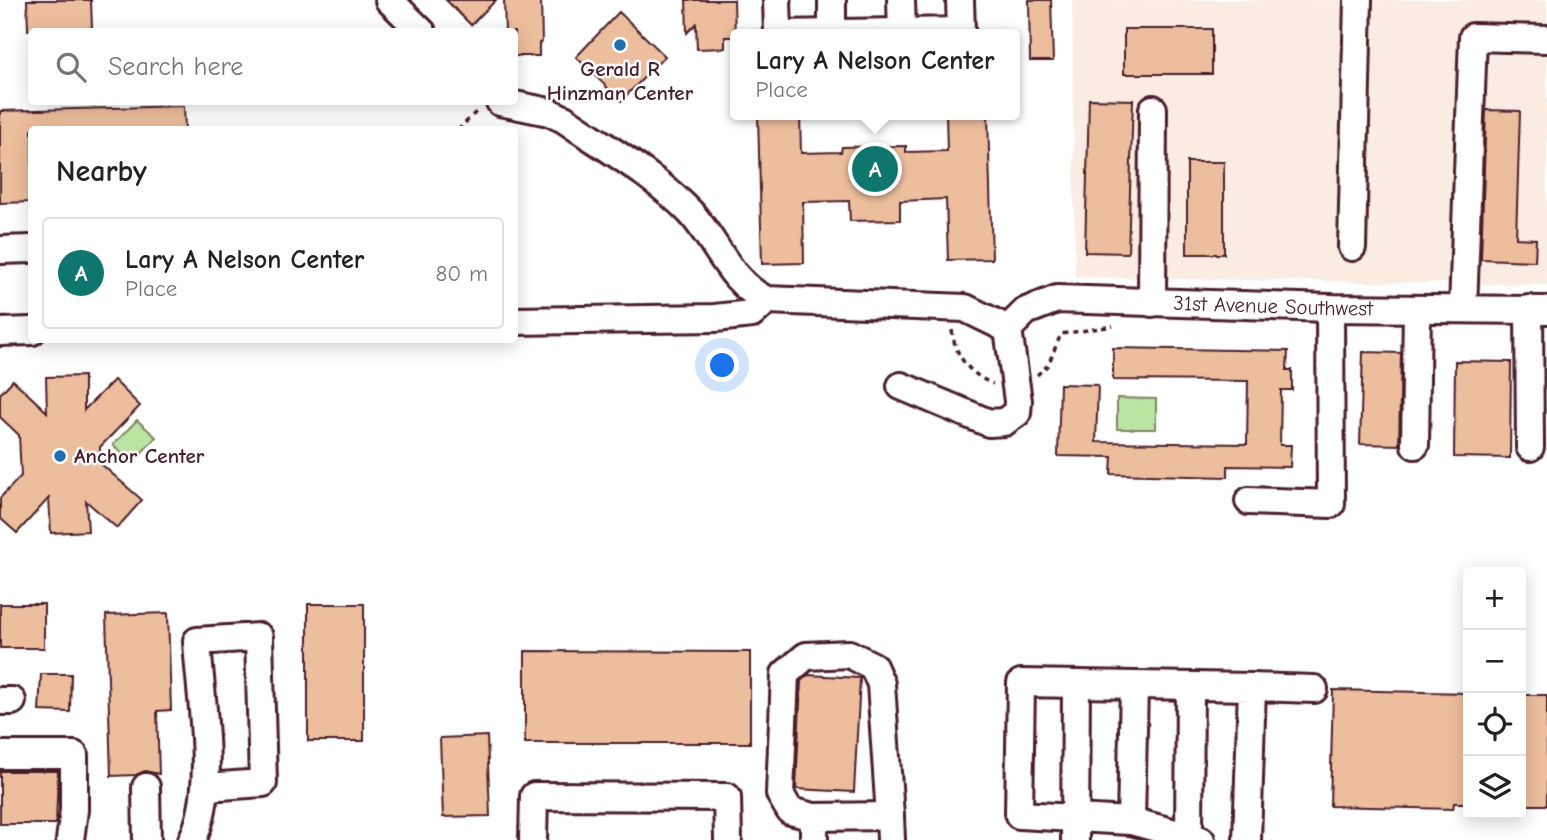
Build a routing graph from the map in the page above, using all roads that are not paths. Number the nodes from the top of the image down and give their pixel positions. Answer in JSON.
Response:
{"nodes":[{"id":1,"x":389,"y":0,"type":"edge"},
{"id":2,"x":777,"y":0,"type":"edge"},
{"id":3,"x":832,"y":0,"type":"edge"},
{"id":4,"x":901,"y":0,"type":"edge"},
{"id":5,"x":960,"y":0,"type":"edge"},
{"id":6,"x":1358,"y":0,"type":"edge"},
{"id":7,"x":418,"y":28,"type":"edge"},
{"id":8,"x":778,"y":29,"type":"edge"},
{"id":9,"x":832,"y":29,"type":"edge"},
{"id":10,"x":902,"y":29,"type":"edge"},
{"id":11,"x":961,"y":29,"type":"edge"},
{"id":12,"x":1547,"y":40,"type":"edge"},
{"id":13,"x":515,"y":105,"type":"edge"},
{"id":14,"x":1153,"y":109,"type":"dead end"},
{"id":15,"x":1352,"y":247,"type":"dead end"},
{"id":16,"x":28,"y":249,"type":"edge"},
{"id":17,"x":0,"y":250,"type":"edge"},
{"id":18,"x":767,"y":300,"type":"junction"},
{"id":19,"x":1153,"y":303,"type":"junction"},
{"id":20,"x":1330,"y":308,"type":"junction"},
{"id":21,"x":1463,"y":309,"type":"junction"},
{"id":22,"x":1538,"y":309,"type":"edge"},
{"id":23,"x":1416,"y":310,"type":"junction"},
{"id":24,"x":518,"y":321,"type":"edge"},
{"id":25,"x":1008,"y":328,"type":"junction"},
{"id":26,"x":0,"y":331,"type":"edge"},
{"id":27,"x":28,"y":331,"type":"edge"},
{"id":28,"x":901,"y":386,"type":"dead end"},
{"id":29,"x":1415,"y":445,"type":"dead end"},
{"id":30,"x":1530,"y":447,"type":"dead end"},
{"id":31,"x":1249,"y":501,"type":"dead end"},
{"id":32,"x":1076,"y":684,"type":"junction"},
{"id":33,"x":1134,"y":685,"type":"junction"},
{"id":34,"x":1190,"y":686,"type":"junction"},
{"id":35,"x":1252,"y":687,"type":"junction"},
{"id":36,"x":1314,"y":689,"type":"dead end"},
{"id":37,"x":0,"y":755,"type":"edge"},
{"id":38,"x":146,"y":787,"type":"dead end"},
{"id":39,"x":206,"y":787,"type":"junction"},
{"id":40,"x":1131,"y":821,"type":"junction"},
{"id":41,"x":891,"y":828,"type":"edge"},
{"id":42,"x":814,"y":829,"type":"edge"},
{"id":43,"x":1075,"y":829,"type":"edge"},
{"id":44,"x":1195,"y":838,"type":"edge"},
{"id":45,"x":70,"y":840,"type":"edge"},
{"id":46,"x":147,"y":840,"type":"edge"},
{"id":47,"x":192,"y":840,"type":"edge"},
{"id":48,"x":533,"y":840,"type":"edge"},
{"id":49,"x":728,"y":840,"type":"edge"},
{"id":50,"x":1247,"y":840,"type":"edge"}],
"edges":[{"from":1,"to":7,"type":"street"},
{"from":2,"to":8,"type":"street"},
{"from":3,"to":9,"type":"street"},
{"from":4,"to":10,"type":"street"},
{"from":5,"to":11,"type":"street"},
{"from":6,"to":15,"type":"street"},
{"from":12,"to":21,"type":"street"},
{"from":13,"to":18,"type":"street"},
{"from":14,"to":19,"type":"street"},
{"from":16,"to":17,"type":"street"},
{"from":18,"to":24,"type":"street"},
{"from":18,"to":25,"type":"street"},
{"from":19,"to":20,"type":"street","name":"31st Avenue Southwest"},
{"from":19,"to":25,"type":"street","name":"31st Avenue Southwest"},
{"from":20,"to":23,"type":"street","name":"31st Avenue Southwest"},
{"from":20,"to":31,"type":"street"},
{"from":21,"to":22,"type":"street","name":"31st Avenue Southwest"},
{"from":21,"to":23,"type":"street","name":"31st Avenue Southwest"},
{"from":22,"to":30,"type":"street"},
{"from":23,"to":29,"type":"street"},
{"from":25,"to":28,"type":"street"},
{"from":26,"to":27,"type":"street"},
{"from":32,"to":33,"type":"street"},
{"from":32,"to":43,"type":"street"},
{"from":32,"to":43,"type":"street"},
{"from":33,"to":34,"type":"street"},
{"from":33,"to":40,"type":"street"},
{"from":34,"to":35,"type":"street"},
{"from":34,"to":44,"type":"street"},
{"from":35,"to":36,"type":"street"},
{"from":35,"to":50,"type":"street"},
{"from":37,"to":45,"type":"street"},
{"from":38,"to":46,"type":"street"},
{"from":39,"to":39,"type":"street"},
{"from":39,"to":47,"type":"street"},
{"from":40,"to":43,"type":"street"},
{"from":40,"to":44,"type":"street"},
{"from":41,"to":42,"type":"street"},
{"from":41,"to":42,"type":"street"},
{"from":48,"to":49,"type":"street"}]}
